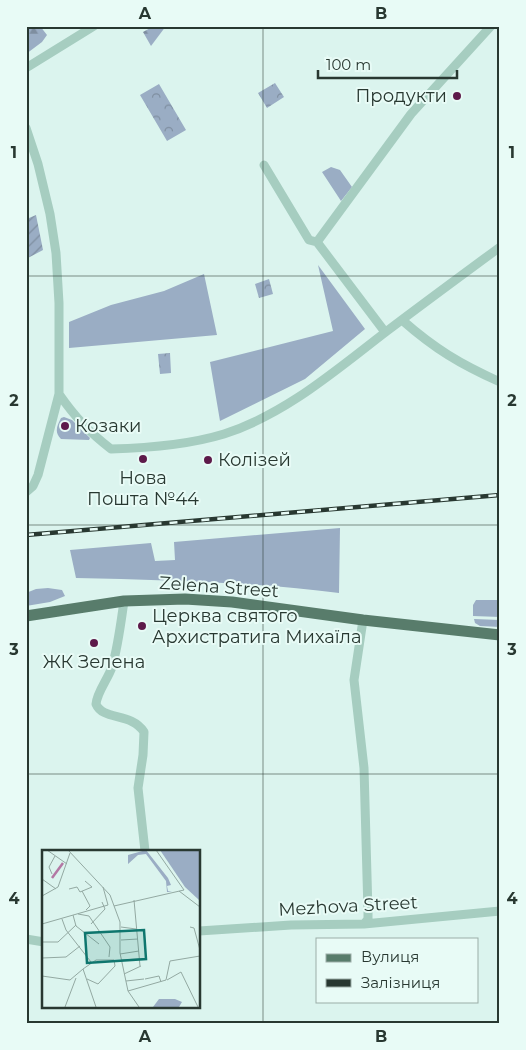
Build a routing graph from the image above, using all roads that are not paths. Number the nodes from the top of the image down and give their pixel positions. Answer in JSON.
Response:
{"nodes":[{"id":1,"x":94,"y":26,"type":"edge"},
{"id":2,"x":491,"y":26,"type":"edge"},
{"id":3,"x":26,"y":68,"type":"edge"},
{"id":4,"x":26,"y":128,"type":"edge"},
{"id":5,"x":264,"y":166,"type":"dead end"},
{"id":6,"x":317,"y":242,"type":"junction"},
{"id":7,"x":500,"y":247,"type":"edge"},
{"id":8,"x":402,"y":320,"type":"junction"},
{"id":9,"x":385,"y":332,"type":"junction"},
{"id":10,"x":500,"y":382,"type":"edge"},
{"id":11,"x":58,"y":394,"type":"junction"},
{"id":12,"x":26,"y":492,"type":"edge"},
{"id":13,"x":124,"y":600,"type":"junction"},
{"id":14,"x":26,"y":616,"type":"edge"},
{"id":15,"x":363,"y":620,"type":"junction"},
{"id":16,"x":500,"y":635,"type":"edge"},
{"id":17,"x":145,"y":850,"type":"edge"},
{"id":18,"x":500,"y":911,"type":"edge"},
{"id":19,"x":364,"y":924,"type":"junction"},
{"id":20,"x":200,"y":931,"type":"edge"},
{"id":21,"x":26,"y":939,"type":"edge"},
{"id":22,"x":42,"y":942,"type":"edge"}],
"edges":[{"from":1,"to":3,"type":"street"},
{"from":2,"to":6,"type":"street"},
{"from":4,"to":11,"type":"street"},
{"from":5,"to":6,"type":"street"},
{"from":6,"to":9,"type":"street"},
{"from":7,"to":8,"type":"street"},
{"from":8,"to":9,"type":"street"},
{"from":8,"to":10,"type":"street"},
{"from":9,"to":11,"type":"street"},
{"from":11,"to":12,"type":"street"},
{"from":13,"to":14,"type":"main road","name":"Zelena Street"},
{"from":13,"to":15,"type":"main road","name":"Zelena Street"},
{"from":13,"to":17,"type":"street"},
{"from":15,"to":16,"type":"main road","name":"Zelena Street"},
{"from":15,"to":19,"type":"street"},
{"from":18,"to":19,"type":"street","name":"Mezhova Street"},
{"from":19,"to":20,"type":"street","name":"Mezhova Street"},
{"from":21,"to":22,"type":"street"}]}
